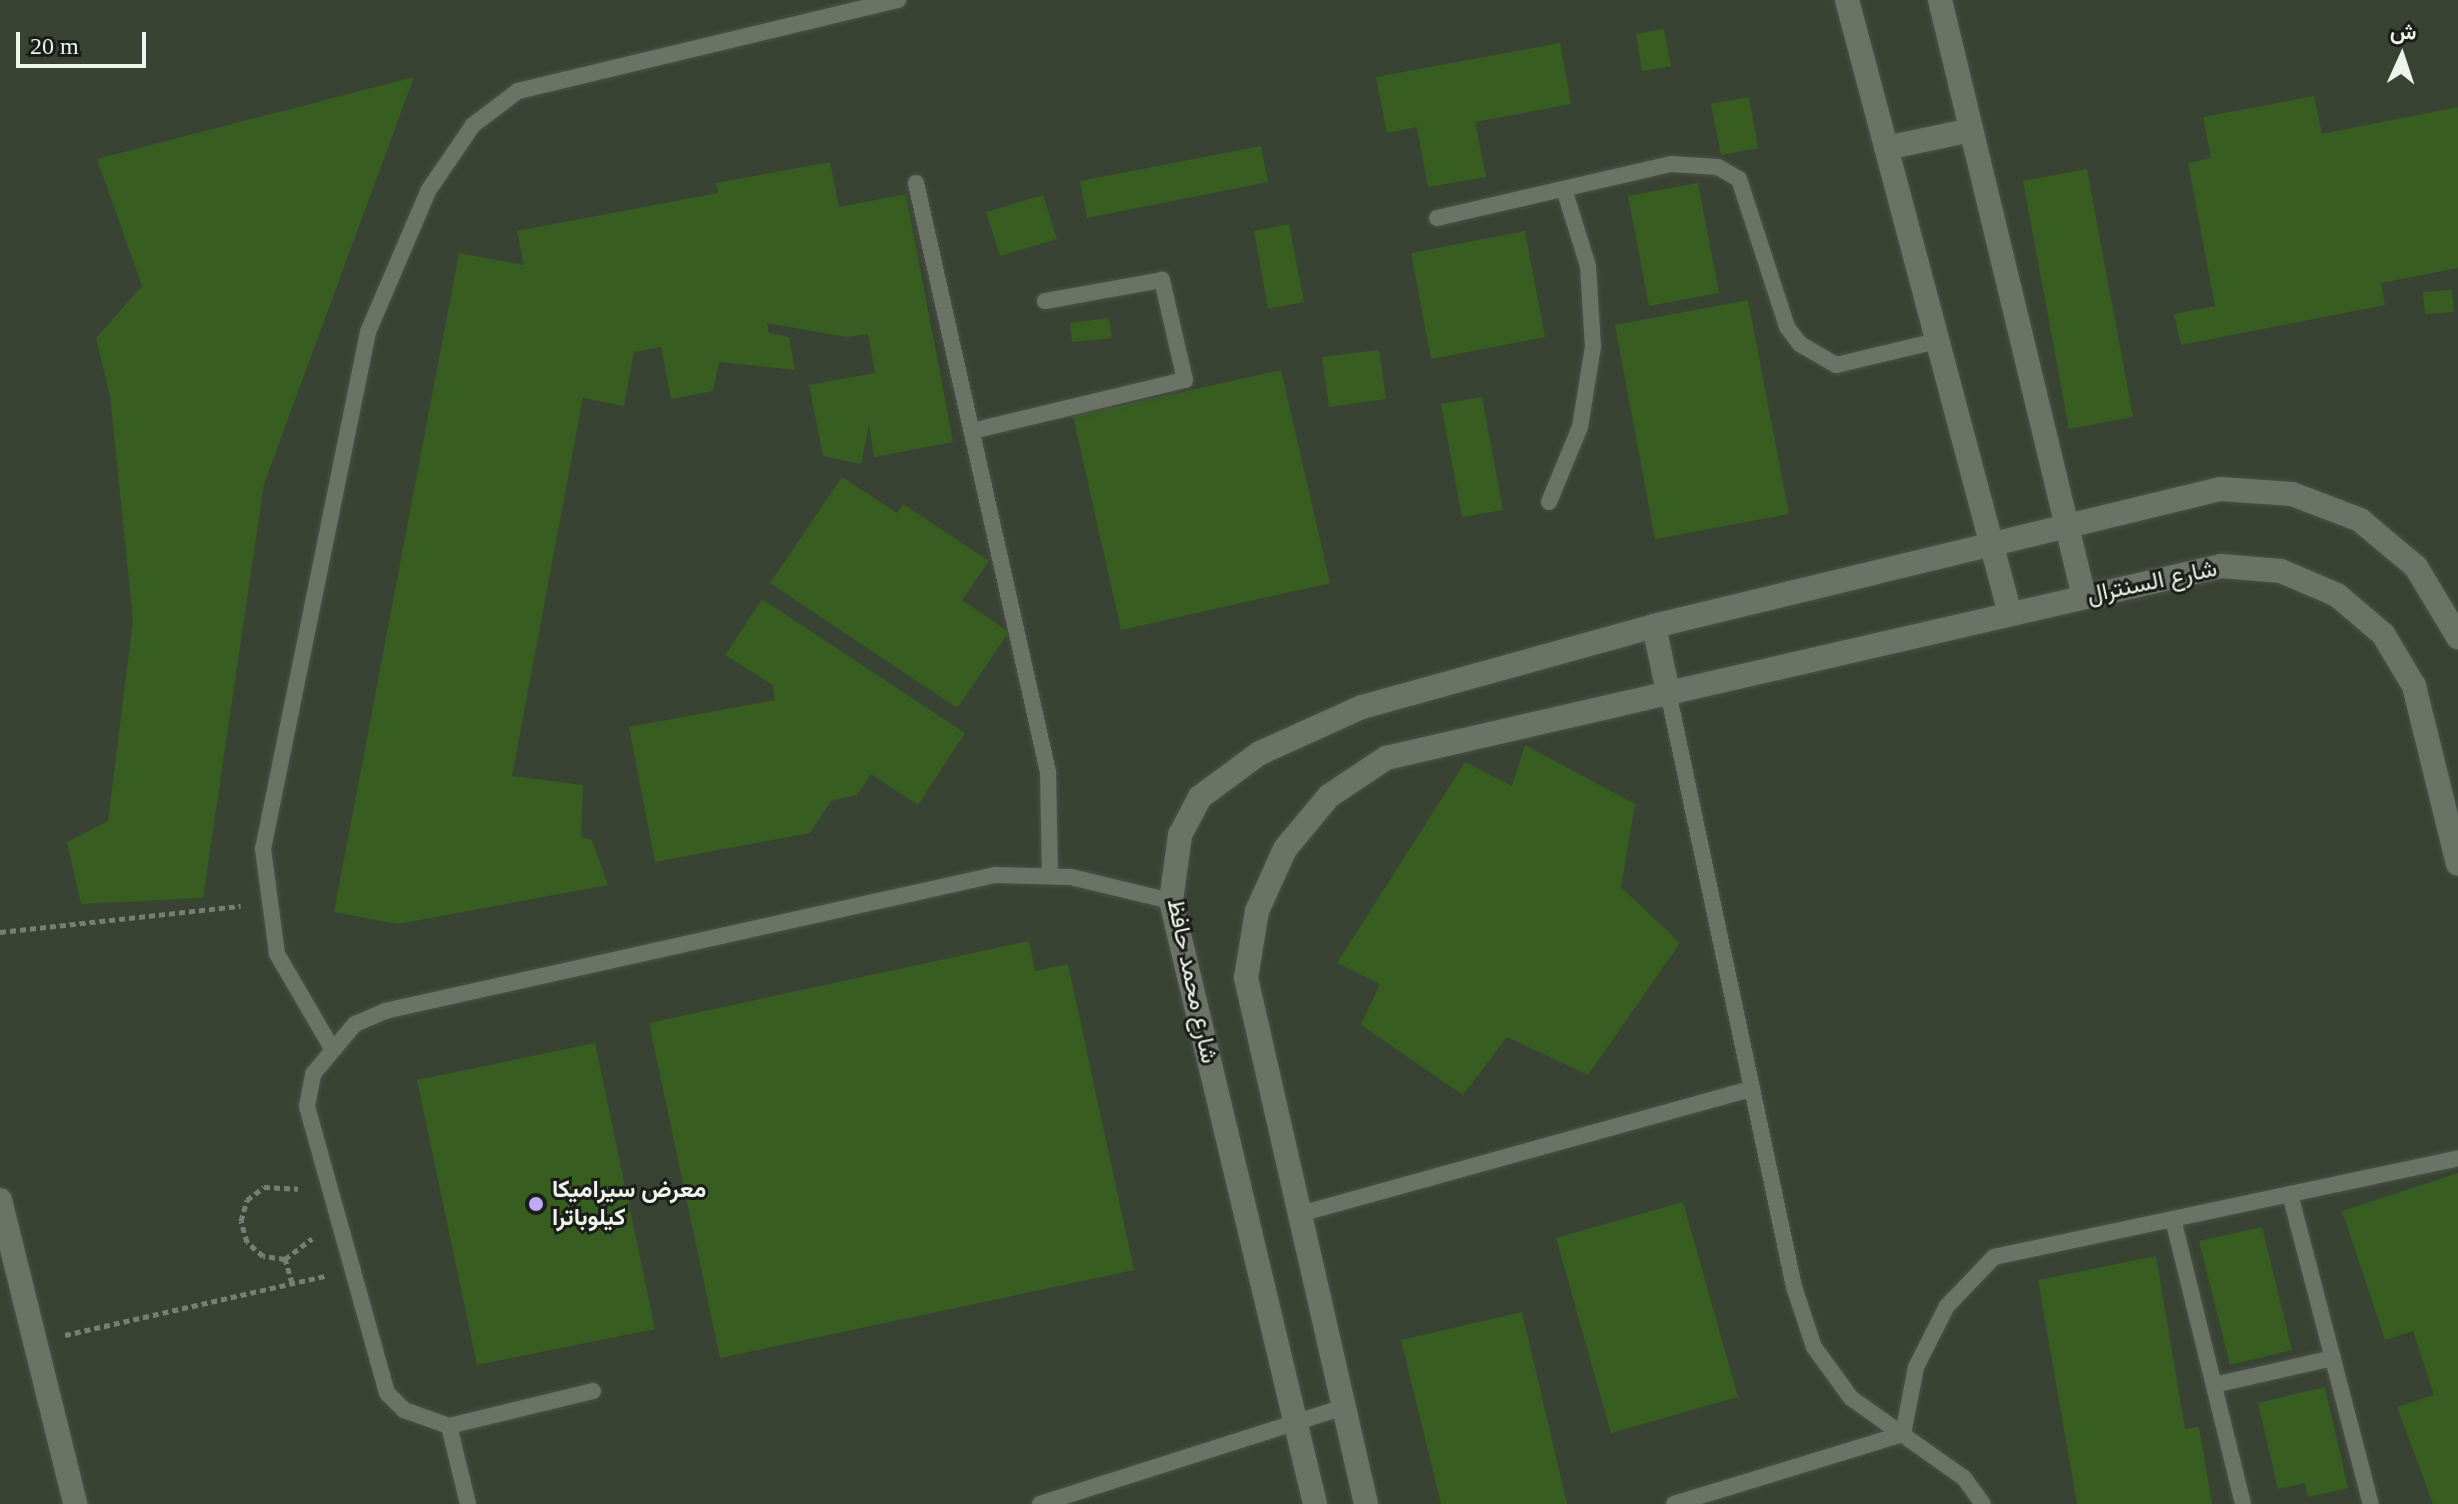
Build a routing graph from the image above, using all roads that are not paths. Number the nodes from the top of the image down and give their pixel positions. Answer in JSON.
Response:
{"nodes":[{"id":1,"x":898,"y":0,"type":"edge"},
{"id":2,"x":1847,"y":0,"type":"edge"},
{"id":3,"x":1940,"y":0,"type":"edge"},
{"id":4,"x":1971,"y":130,"type":"junction"},
{"id":5,"x":1886,"y":148,"type":"junction"},
{"id":6,"x":916,"y":183,"type":"dead end"},
{"id":7,"x":1564,"y":189,"type":"junction"},
{"id":8,"x":1437,"y":218,"type":"dead end"},
{"id":9,"x":1045,"y":301,"type":"dead end"},
{"id":10,"x":1937,"y":341,"type":"junction"},
{"id":11,"x":972,"y":431,"type":"junction"},
{"id":12,"x":1549,"y":502,"type":"dead end"},
{"id":13,"x":2067,"y":526,"type":"junction"},
{"id":14,"x":1992,"y":544,"type":"junction"},
{"id":15,"x":2084,"y":597,"type":"junction"},
{"id":16,"x":2010,"y":614,"type":"junction"},
{"id":17,"x":1654,"y":626,"type":"junction"},
{"id":18,"x":2458,"y":637,"type":"edge"},
{"id":19,"x":1668,"y":692,"type":"junction"},
{"id":20,"x":2458,"y":864,"type":"edge"},
{"id":21,"x":1050,"y":875,"type":"junction"},
{"id":22,"x":1171,"y":901,"type":"junction"},
{"id":23,"x":330,"y":1045,"type":"junction"},
{"id":24,"x":1752,"y":1089,"type":"junction"},
{"id":25,"x":2458,"y":1158,"type":"edge"},
{"id":26,"x":2290,"y":1194,"type":"junction"},
{"id":27,"x":0,"y":1200,"type":"edge"},
{"id":28,"x":1300,"y":1214,"type":"junction"},
{"id":29,"x":2173,"y":1219,"type":"junction"},
{"id":30,"x":2333,"y":1358,"type":"junction"},
{"id":31,"x":2214,"y":1385,"type":"junction"},
{"id":32,"x":593,"y":1391,"type":"dead end"},
{"id":33,"x":1344,"y":1407,"type":"junction"},
{"id":34,"x":1296,"y":1423,"type":"junction"},
{"id":35,"x":449,"y":1426,"type":"junction"},
{"id":36,"x":1903,"y":1434,"type":"junction"},
{"id":37,"x":75,"y":1504,"type":"edge"},
{"id":38,"x":468,"y":1504,"type":"edge"},
{"id":39,"x":1040,"y":1504,"type":"edge"},
{"id":40,"x":1315,"y":1504,"type":"edge"},
{"id":41,"x":1366,"y":1504,"type":"edge"},
{"id":42,"x":1674,"y":1504,"type":"edge"},
{"id":43,"x":1983,"y":1504,"type":"edge"},
{"id":44,"x":2243,"y":1504,"type":"edge"},
{"id":45,"x":2371,"y":1504,"type":"edge"}],
"edges":[{"from":1,"to":23,"type":"lane"},
{"from":2,"to":5,"type":"street"},
{"from":3,"to":4,"type":"street"},
{"from":4,"to":5,"type":"street"},
{"from":4,"to":13,"type":"street"},
{"from":5,"to":10,"type":"street"},
{"from":6,"to":11,"type":"lane"},
{"from":7,"to":8,"type":"lane"},
{"from":7,"to":10,"type":"lane"},
{"from":7,"to":12,"type":"lane"},
{"from":9,"to":11,"type":"lane"},
{"from":10,"to":14,"type":"street"},
{"from":11,"to":21,"type":"lane"},
{"from":13,"to":14,"type":"street"},
{"from":13,"to":15,"type":"street"},
{"from":13,"to":18,"type":"street"},
{"from":14,"to":16,"type":"street"},
{"from":14,"to":17,"type":"street"},
{"from":15,"to":16,"type":"street","name":"شارع السنترال"},
{"from":15,"to":20,"type":"street","name":"شارع السنترال"},
{"from":16,"to":19,"type":"street","name":"شارع السنترال"},
{"from":17,"to":19,"type":"street"},
{"from":17,"to":22,"type":"street","name":"شارع محمد حافظ"},
{"from":19,"to":24,"type":"lane"},
{"from":19,"to":28,"type":"street"},
{"from":21,"to":22,"type":"lane"},
{"from":21,"to":23,"type":"lane"},
{"from":22,"to":34,"type":"street","name":"شارع محمد حافظ"},
{"from":23,"to":35,"type":"lane"},
{"from":24,"to":28,"type":"lane"},
{"from":24,"to":36,"type":"lane"},
{"from":25,"to":26,"type":"lane"},
{"from":26,"to":29,"type":"lane"},
{"from":26,"to":30,"type":"lane"},
{"from":27,"to":37,"type":"street"},
{"from":28,"to":33,"type":"street"},
{"from":29,"to":31,"type":"lane"},
{"from":29,"to":36,"type":"lane"},
{"from":30,"to":31,"type":"lane"},
{"from":30,"to":45,"type":"lane"},
{"from":31,"to":44,"type":"lane"},
{"from":32,"to":35,"type":"lane"},
{"from":33,"to":34,"type":"lane"},
{"from":33,"to":41,"type":"street"},
{"from":34,"to":39,"type":"lane"},
{"from":34,"to":40,"type":"street","name":"شارع محمد حافظ"},
{"from":35,"to":38,"type":"lane"},
{"from":36,"to":42,"type":"lane"},
{"from":36,"to":43,"type":"lane"}]}
